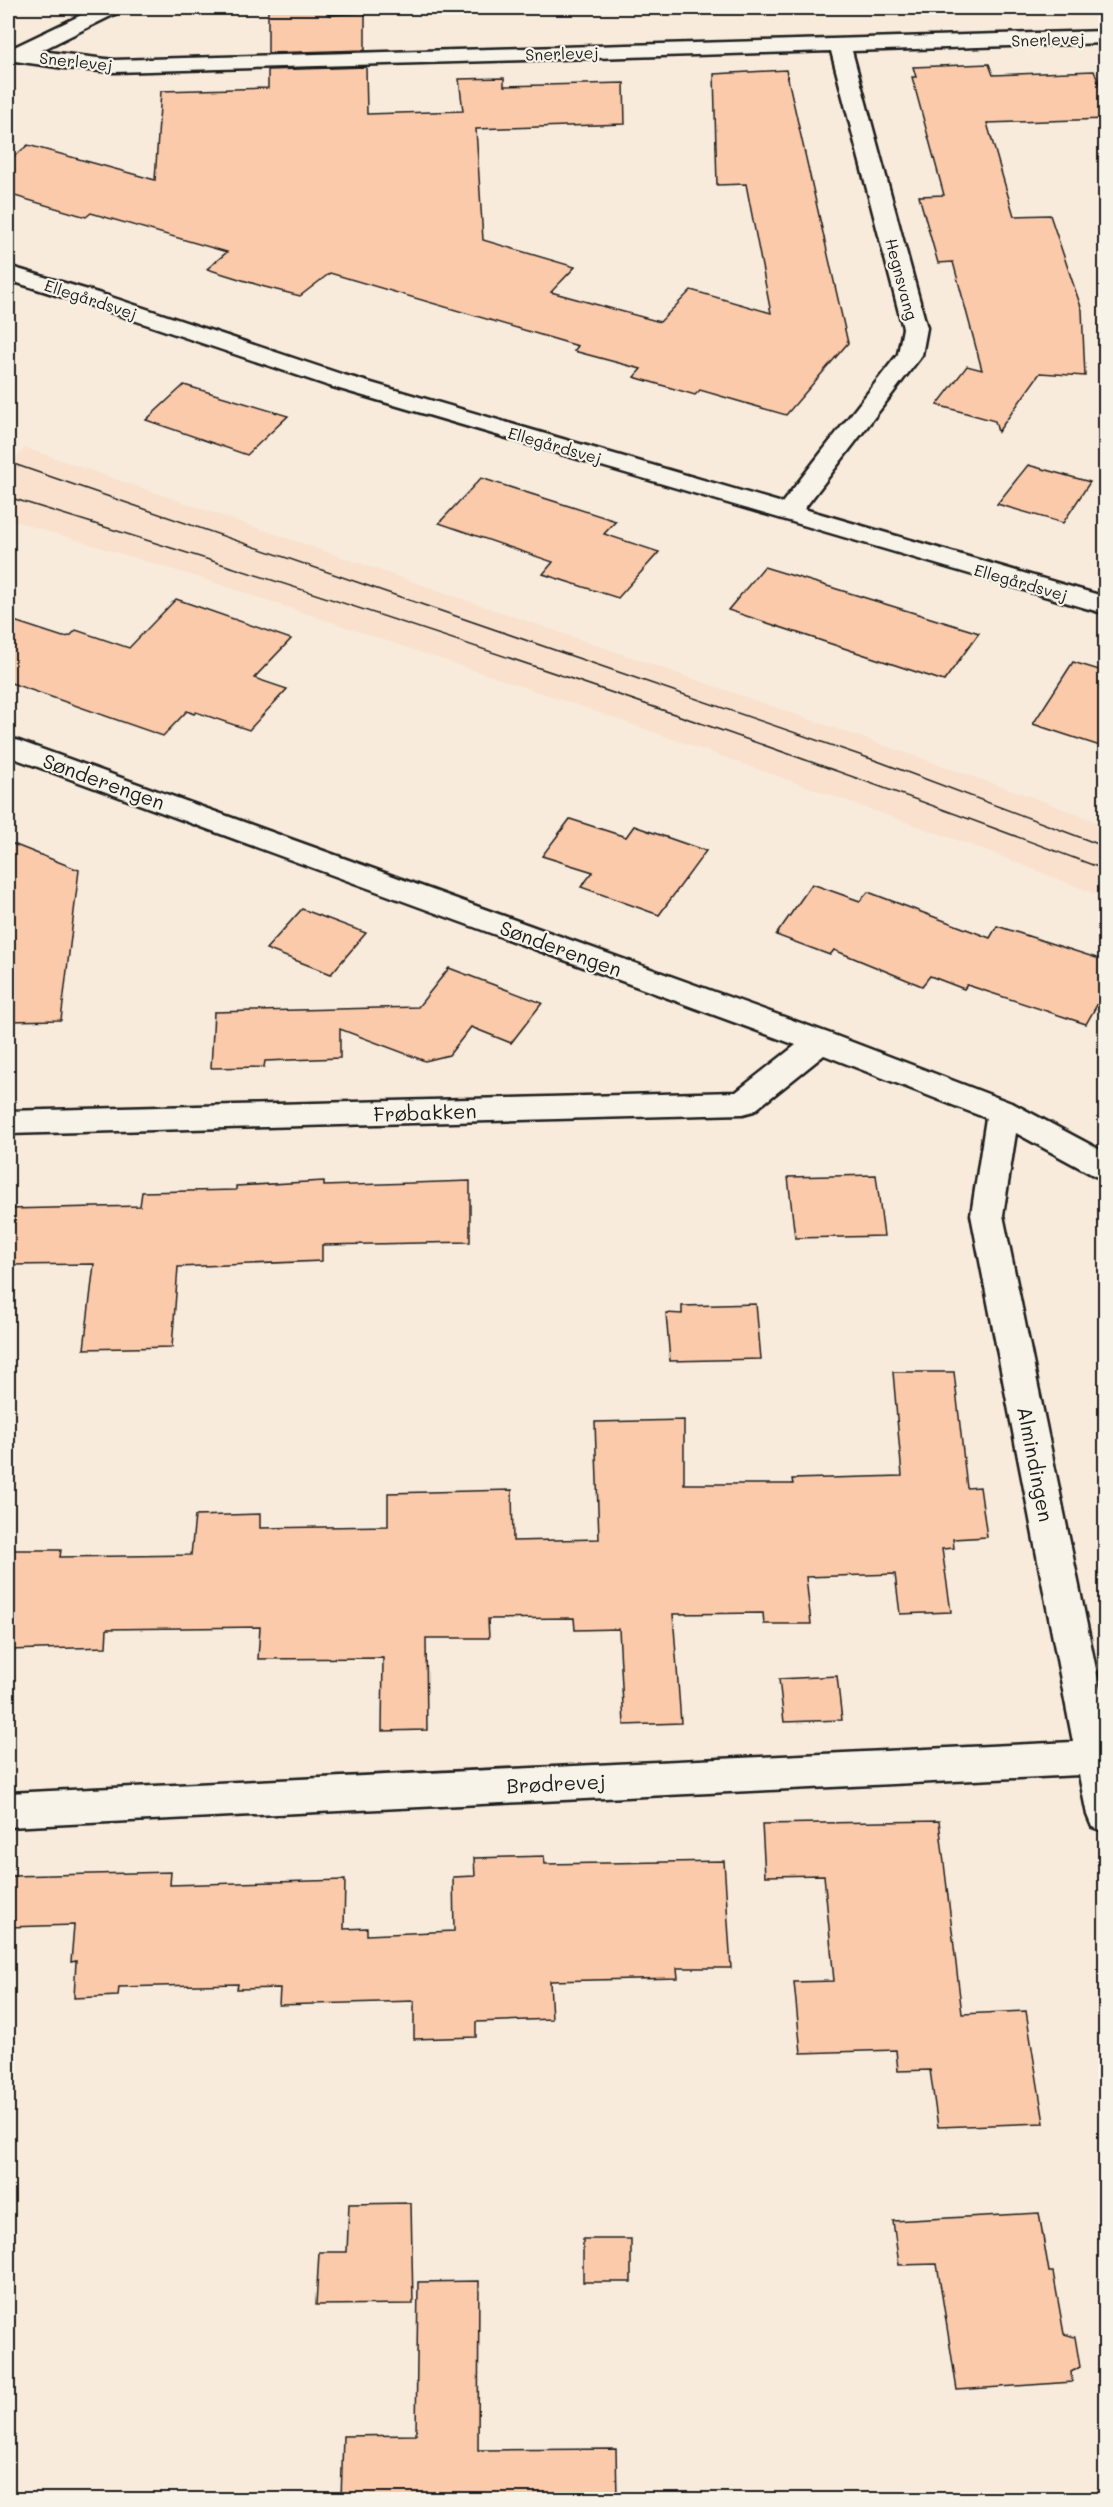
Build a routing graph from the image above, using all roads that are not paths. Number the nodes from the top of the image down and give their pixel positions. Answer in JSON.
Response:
{"nodes":[{"id":1,"x":112,"y":8,"type":"edge"},
{"id":2,"x":1106,"y":37,"type":"edge"},
{"id":3,"x":840,"y":45,"type":"junction"},
{"id":4,"x":13,"y":55,"type":"edge"},
{"id":5,"x":8,"y":273,"type":"edge"},
{"id":6,"x":787,"y":514,"type":"junction"},
{"id":7,"x":1106,"y":606,"type":"edge"},
{"id":8,"x":8,"y":746,"type":"edge"},
{"id":9,"x":820,"y":1042,"type":"junction"},
{"id":10,"x":1003,"y":1112,"type":"junction"},
{"id":11,"x":8,"y":1123,"type":"edge"},
{"id":12,"x":1106,"y":1168,"type":"edge"},
{"id":13,"x":1100,"y":1757,"type":"edge"},
{"id":14,"x":8,"y":1810,"type":"edge"},
{"id":15,"x":1106,"y":1815,"type":"edge"}],
"edges":[{"from":1,"to":4,"type":"street"},
{"from":2,"to":3,"type":"street","name":"Snerlevej"},
{"from":3,"to":4,"type":"street","name":"Snerlevej"},
{"from":3,"to":6,"type":"street","name":"Hegnsvang"},
{"from":5,"to":6,"type":"street","name":"Ellegårdsvej"},
{"from":6,"to":7,"type":"street","name":"Ellegårdsvej"},
{"from":8,"to":9,"type":"street","name":"Sønderengen"},
{"from":9,"to":10,"type":"street","name":"Sønderengen"},
{"from":9,"to":11,"type":"street","name":"Frøbakken"},
{"from":10,"to":12,"type":"street","name":"Sønderengen"},
{"from":10,"to":13,"type":"street","name":"Almindingen"},
{"from":13,"to":14,"type":"street","name":"Brødrevej"},
{"from":13,"to":15,"type":"street","name":"Almindingen"}]}
